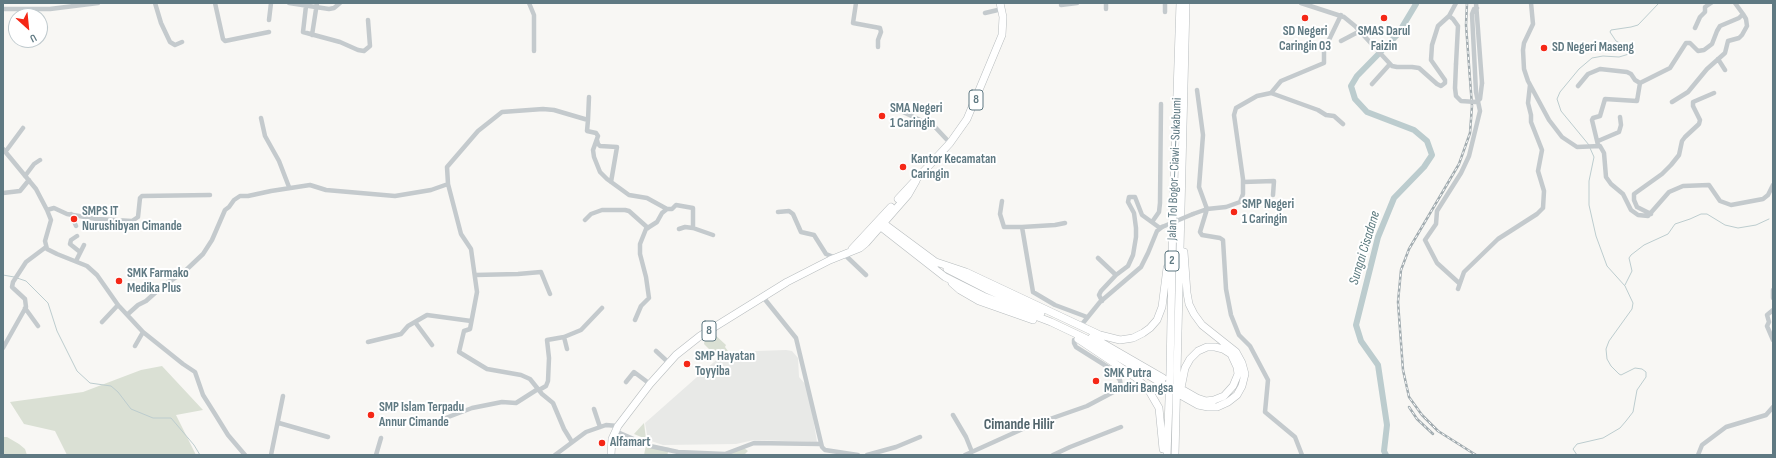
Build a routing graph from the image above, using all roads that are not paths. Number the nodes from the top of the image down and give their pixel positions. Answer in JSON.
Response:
{"nodes":[{"id":1,"x":98,"y":3,"type":"edge"},
{"id":2,"x":155,"y":3,"type":"edge"},
{"id":3,"x":215,"y":3,"type":"edge"},
{"id":4,"x":271,"y":3,"type":"edge"},
{"id":5,"x":289,"y":3,"type":"edge"},
{"id":6,"x":340,"y":3,"type":"edge"},
{"id":7,"x":529,"y":3,"type":"edge"},
{"id":8,"x":856,"y":3,"type":"edge"},
{"id":9,"x":1077,"y":3,"type":"edge"},
{"id":10,"x":1106,"y":3,"type":"edge"},
{"id":11,"x":1165,"y":3,"type":"edge"},
{"id":12,"x":1180,"y":3,"type":"edge"},
{"id":13,"x":1186,"y":3,"type":"edge"},
{"id":14,"x":1301,"y":3,"type":"edge"},
{"id":15,"x":1456,"y":3,"type":"edge"},
{"id":16,"x":1531,"y":3,"type":"edge"},
{"id":17,"x":1711,"y":3,"type":"edge"},
{"id":18,"x":1735,"y":3,"type":"edge"},
{"id":19,"x":317,"y":5,"type":"edge"},
{"id":20,"x":1061,"y":5,"type":"dead end"},
{"id":21,"x":1477,"y":5,"type":"edge"},
{"id":22,"x":306,"y":6,"type":"junction"},
{"id":23,"x":1001,"y":6,"type":"edge"},
{"id":24,"x":3,"y":9,"type":"edge"},
{"id":25,"x":1106,"y":9,"type":"dead end"},
{"id":26,"x":1165,"y":12,"type":"dead end"},
{"id":27,"x":985,"y":13,"type":"dead end"},
{"id":28,"x":1743,"y":14,"type":"junction"},
{"id":29,"x":1341,"y":15,"type":"junction"},
{"id":30,"x":1449,"y":16,"type":"junction"},
{"id":31,"x":270,"y":20,"type":"dead end"},
{"id":32,"x":368,"y":20,"type":"dead end"},
{"id":33,"x":1182,"y":25,"type":"junction"},
{"id":34,"x":1695,"y":28,"type":"dead end"},
{"id":35,"x":1360,"y":31,"type":"junction"},
{"id":36,"x":269,"y":32,"type":"dead end"},
{"id":37,"x":312,"y":35,"type":"junction"},
{"id":38,"x":1341,"y":41,"type":"dead end"},
{"id":39,"x":182,"y":42,"type":"dead end"},
{"id":40,"x":878,"y":47,"type":"dead end"},
{"id":41,"x":534,"y":51,"type":"dead end"},
{"id":42,"x":1718,"y":59,"type":"junction"},
{"id":43,"x":1389,"y":63,"type":"junction"},
{"id":44,"x":1181,"y":65,"type":"junction"},
{"id":45,"x":1725,"y":70,"type":"dead end"},
{"id":46,"x":1640,"y":83,"type":"junction"},
{"id":47,"x":1372,"y":84,"type":"dead end"},
{"id":48,"x":1530,"y":85,"type":"junction"},
{"id":49,"x":1578,"y":86,"type":"dead end"},
{"id":50,"x":1197,"y":90,"type":"dead end"},
{"id":51,"x":1271,"y":94,"type":"junction"},
{"id":52,"x":1714,"y":94,"type":"dead end"},
{"id":53,"x":589,"y":97,"type":"dead end"},
{"id":54,"x":1672,"y":102,"type":"dead end"},
{"id":55,"x":1161,"y":104,"type":"dead end"},
{"id":56,"x":903,"y":112,"type":"dead end"},
{"id":57,"x":1620,"y":117,"type":"dead end"},
{"id":58,"x":261,"y":118,"type":"dead end"},
{"id":59,"x":588,"y":120,"type":"junction"},
{"id":60,"x":1343,"y":124,"type":"dead end"},
{"id":61,"x":23,"y":128,"type":"dead end"},
{"id":62,"x":597,"y":139,"type":"junction"},
{"id":63,"x":950,"y":143,"type":"junction"},
{"id":64,"x":1598,"y":143,"type":"junction"},
{"id":65,"x":4,"y":150,"type":"edge"},
{"id":66,"x":40,"y":160,"type":"dead end"},
{"id":67,"x":25,"y":176,"type":"junction"},
{"id":68,"x":29,"y":180,"type":"junction"},
{"id":69,"x":916,"y":181,"type":"junction"},
{"id":70,"x":611,"y":182,"type":"junction"},
{"id":71,"x":1243,"y":182,"type":"junction"},
{"id":72,"x":448,"y":184,"type":"junction"},
{"id":73,"x":1773,"y":185,"type":"edge"},
{"id":74,"x":289,"y":188,"type":"junction"},
{"id":75,"x":3,"y":193,"type":"edge"},
{"id":76,"x":210,"y":195,"type":"dead end"},
{"id":77,"x":1274,"y":195,"type":"dead end"},
{"id":78,"x":1002,"y":201,"type":"dead end"},
{"id":79,"x":1181,"y":208,"type":"junction"},
{"id":80,"x":667,"y":209,"type":"junction"},
{"id":81,"x":1206,"y":209,"type":"junction"},
{"id":82,"x":47,"y":210,"type":"junction"},
{"id":83,"x":893,"y":211,"type":"junction"},
{"id":84,"x":778,"y":212,"type":"dead end"},
{"id":85,"x":1173,"y":212,"type":"junction"},
{"id":86,"x":71,"y":214,"type":"junction"},
{"id":87,"x":1651,"y":214,"type":"junction"},
{"id":88,"x":585,"y":220,"type":"dead end"},
{"id":89,"x":1152,"y":222,"type":"junction"},
{"id":90,"x":880,"y":223,"type":"junction"},
{"id":91,"x":1065,"y":223,"type":"dead end"},
{"id":92,"x":76,"y":226,"type":"dead end"},
{"id":93,"x":1022,"y":227,"type":"junction"},
{"id":94,"x":648,"y":228,"type":"junction"},
{"id":95,"x":693,"y":228,"type":"junction"},
{"id":96,"x":1161,"y":228,"type":"junction"},
{"id":97,"x":678,"y":230,"type":"dead end"},
{"id":98,"x":890,"y":232,"type":"junction"},
{"id":99,"x":713,"y":235,"type":"dead end"},
{"id":100,"x":77,"y":236,"type":"dead end"},
{"id":101,"x":872,"y":236,"type":"junction"},
{"id":102,"x":84,"y":244,"type":"dead end"},
{"id":103,"x":46,"y":247,"type":"junction"},
{"id":104,"x":80,"y":252,"type":"junction"},
{"id":105,"x":847,"y":253,"type":"junction"},
{"id":106,"x":836,"y":258,"type":"junction"},
{"id":107,"x":1098,"y":258,"type":"dead end"},
{"id":108,"x":76,"y":261,"type":"junction"},
{"id":109,"x":933,"y":261,"type":"junction"},
{"id":110,"x":475,"y":275,"type":"junction"},
{"id":111,"x":866,"y":275,"type":"dead end"},
{"id":112,"x":1116,"y":275,"type":"junction"},
{"id":113,"x":945,"y":277,"type":"junction"},
{"id":114,"x":1459,"y":283,"type":"junction"},
{"id":115,"x":1458,"y":289,"type":"dead end"},
{"id":116,"x":1773,"y":290,"type":"edge"},
{"id":117,"x":550,"y":294,"type":"dead end"},
{"id":118,"x":763,"y":297,"type":"junction"},
{"id":119,"x":1773,"y":298,"type":"edge"},
{"id":120,"x":1102,"y":301,"type":"junction"},
{"id":121,"x":118,"y":305,"type":"junction"},
{"id":122,"x":25,"y":308,"type":"junction"},
{"id":123,"x":602,"y":308,"type":"dead end"},
{"id":124,"x":1773,"y":310,"type":"edge"},
{"id":125,"x":128,"y":314,"type":"junction"},
{"id":126,"x":1087,"y":317,"type":"junction"},
{"id":127,"x":635,"y":320,"type":"dead end"},
{"id":128,"x":471,"y":321,"type":"junction"},
{"id":129,"x":102,"y":322,"type":"dead end"},
{"id":130,"x":415,"y":322,"type":"junction"},
{"id":131,"x":1083,"y":323,"type":"dead end"},
{"id":132,"x":38,"y":326,"type":"dead end"},
{"id":133,"x":143,"y":332,"type":"junction"},
{"id":134,"x":564,"y":337,"type":"junction"},
{"id":135,"x":1074,"y":340,"type":"dead end"},
{"id":136,"x":1773,"y":340,"type":"edge"},
{"id":137,"x":368,"y":342,"type":"dead end"},
{"id":138,"x":432,"y":345,"type":"dead end"},
{"id":139,"x":135,"y":346,"type":"dead end"},
{"id":140,"x":3,"y":348,"type":"edge"},
{"id":141,"x":567,"y":348,"type":"dead end"},
{"id":142,"x":656,"y":351,"type":"dead end"},
{"id":143,"x":669,"y":363,"type":"junction"},
{"id":144,"x":626,"y":382,"type":"dead end"},
{"id":145,"x":650,"y":384,"type":"junction"},
{"id":146,"x":539,"y":389,"type":"junction"},
{"id":147,"x":283,"y":396,"type":"dead end"},
{"id":148,"x":1773,"y":407,"type":"edge"},
{"id":149,"x":594,"y":409,"type":"dead end"},
{"id":150,"x":954,"y":415,"type":"dead end"},
{"id":151,"x":443,"y":419,"type":"dead end"},
{"id":152,"x":1176,"y":419,"type":"junction"},
{"id":153,"x":279,"y":423,"type":"junction"},
{"id":154,"x":600,"y":427,"type":"junction"},
{"id":155,"x":1121,"y":427,"type":"dead end"},
{"id":156,"x":616,"y":429,"type":"junction"},
{"id":157,"x":328,"y":437,"type":"dead end"},
{"id":158,"x":920,"y":437,"type":"dead end"},
{"id":159,"x":381,"y":438,"type":"dead end"},
{"id":160,"x":572,"y":442,"type":"junction"},
{"id":161,"x":820,"y":444,"type":"junction"},
{"id":162,"x":972,"y":452,"type":"junction"},
{"id":163,"x":245,"y":455,"type":"edge"},
{"id":164,"x":271,"y":455,"type":"edge"},
{"id":165,"x":376,"y":455,"type":"edge"},
{"id":166,"x":555,"y":455,"type":"edge"},
{"id":167,"x":611,"y":455,"type":"edge"},
{"id":168,"x":858,"y":455,"type":"edge"},
{"id":169,"x":867,"y":455,"type":"edge"},
{"id":170,"x":965,"y":455,"type":"edge"},
{"id":171,"x":1053,"y":455,"type":"edge"},
{"id":172,"x":1163,"y":455,"type":"edge"},
{"id":173,"x":1167,"y":455,"type":"edge"},
{"id":174,"x":1175,"y":455,"type":"edge"},
{"id":175,"x":1302,"y":455,"type":"edge"},
{"id":176,"x":1698,"y":455,"type":"edge"}],
"edges":[{"from":1,"to":24,"type":"street"},
{"from":2,"to":39,"type":"street"},
{"from":3,"to":36,"type":"street"},
{"from":4,"to":31,"type":"street"},
{"from":5,"to":22,"type":"street"},
{"from":6,"to":19,"type":"street"},
{"from":7,"to":41,"type":"street"},
{"from":8,"to":40,"type":"street"},
{"from":9,"to":20,"type":"street"},
{"from":10,"to":25,"type":"street"},
{"from":11,"to":26,"type":"street"},
{"from":12,"to":33,"type":"highway","name":"Jalan Tol Bogor–Ciawi–Sukabumi","number":"2"},
{"from":13,"to":33,"type":"highway","name":"Jalan Tol Bogor–Ciawi–Sukabumi","number":"2"},
{"from":14,"to":29,"type":"street"},
{"from":15,"to":30,"type":"street"},
{"from":16,"to":48,"type":"street"},
{"from":17,"to":34,"type":"street"},
{"from":18,"to":28,"type":"street"},
{"from":19,"to":22,"type":"street"},
{"from":19,"to":37,"type":"street"},
{"from":21,"to":30,"type":"street","bridge":true},
{"from":21,"to":114,"type":"street"},
{"from":22,"to":37,"type":"street"},
{"from":23,"to":27,"type":"street"},
{"from":23,"to":63,"type":"highway","number":"8"},
{"from":28,"to":42,"type":"street"},
{"from":28,"to":46,"type":"street"},
{"from":29,"to":35,"type":"street"},
{"from":29,"to":51,"type":"street"},
{"from":30,"to":43,"type":"street"},
{"from":32,"to":37,"type":"street"},
{"from":33,"to":44,"type":"highway","name":"Jalan Tol Bogor–Ciawi–Sukabumi","number":"2"},
{"from":35,"to":38,"type":"street"},
{"from":35,"to":43,"type":"street"},
{"from":42,"to":45,"type":"street"},
{"from":42,"to":54,"type":"street"},
{"from":43,"to":47,"type":"street"},
{"from":44,"to":79,"type":"highway","name":"Jalan Tol Bogor–Ciawi–Sukabumi","number":"2"},
{"from":44,"to":85,"type":"highway","name":"Jalan Tol Bogor–Ciawi–Sukabumi","number":"2"},
{"from":46,"to":49,"type":"street"},
{"from":46,"to":64,"type":"street"},
{"from":48,"to":64,"type":"street"},
{"from":48,"to":114,"type":"street"},
{"from":50,"to":81,"type":"street"},
{"from":51,"to":60,"type":"street"},
{"from":51,"to":71,"type":"street"},
{"from":52,"to":87,"type":"street"},
{"from":53,"to":59,"type":"street"},
{"from":55,"to":89,"type":"street"},
{"from":56,"to":63,"type":"street"},
{"from":57,"to":64,"type":"street"},
{"from":58,"to":74,"type":"street"},
{"from":59,"to":62,"type":"street"},
{"from":59,"to":72,"type":"street"},
{"from":61,"to":65,"type":"street"},
{"from":62,"to":70,"type":"street"},
{"from":62,"to":70,"type":"street"},
{"from":63,"to":69,"type":"highway","number":"8"},
{"from":64,"to":87,"type":"street"},
{"from":65,"to":67,"type":"street"},
{"from":66,"to":67,"type":"street"},
{"from":67,"to":68,"type":"street"},
{"from":68,"to":75,"type":"street"},
{"from":68,"to":82,"type":"street"},
{"from":69,"to":83,"type":"highway","number":"8"},
{"from":69,"to":90,"type":"highway","number":"8"},
{"from":70,"to":80,"type":"street"},
{"from":71,"to":77,"type":"street"},
{"from":71,"to":81,"type":"street"},
{"from":72,"to":74,"type":"street"},
{"from":72,"to":110,"type":"street"},
{"from":73,"to":87,"type":"street"},
{"from":74,"to":125,"type":"street"},
{"from":76,"to":86,"type":"street"},
{"from":78,"to":93,"type":"street"},
{"from":79,"to":152,"type":"highway","name":"Jalan Tol Bogor–Ciawi–Sukabumi","number":"2"},
{"from":79,"to":152,"type":"highway"},
{"from":80,"to":94,"type":"street"},
{"from":80,"to":95,"type":"street"},
{"from":81,"to":96,"type":"street","bridge":true},
{"from":81,"to":175,"type":"street"},
{"from":82,"to":86,"type":"street"},
{"from":82,"to":103,"type":"street"},
{"from":83,"to":90,"type":"highway","number":"8"},
{"from":83,"to":98,"type":"highway"},
{"from":84,"to":106,"type":"street"},
{"from":85,"to":109,"type":"highway"},
{"from":85,"to":173,"type":"highway","name":"Jalan Tol Bogor–Ciawi–Sukabumi","number":"2"},
{"from":86,"to":92,"type":"street"},
{"from":88,"to":94,"type":"street"},
{"from":89,"to":96,"type":"street"},
{"from":89,"to":112,"type":"street"},
{"from":90,"to":98,"type":"highway"},
{"from":90,"to":101,"type":"highway","number":"8"},
{"from":90,"to":105,"type":"highway","number":"8"},
{"from":91,"to":93,"type":"street"},
{"from":93,"to":126,"type":"street"},
{"from":94,"to":127,"type":"street"},
{"from":95,"to":97,"type":"street"},
{"from":95,"to":99,"type":"street"},
{"from":96,"to":120,"type":"street"},
{"from":98,"to":101,"type":"highway"},
{"from":98,"to":109,"type":"highway"},
{"from":98,"to":113,"type":"highway"},
{"from":100,"to":104,"type":"street"},
{"from":101,"to":105,"type":"highway","number":"8"},
{"from":102,"to":104,"type":"street"},
{"from":103,"to":108,"type":"street"},
{"from":103,"to":122,"type":"street"},
{"from":104,"to":108,"type":"street"},
{"from":105,"to":106,"type":"highway","number":"8"},
{"from":105,"to":111,"type":"street"},
{"from":106,"to":118,"type":"highway","number":"8"},
{"from":107,"to":112,"type":"street"},
{"from":108,"to":121,"type":"street"},
{"from":109,"to":113,"type":"highway"},
{"from":110,"to":117,"type":"street"},
{"from":110,"to":128,"type":"street"},
{"from":112,"to":120,"type":"street"},
{"from":113,"to":172,"type":"highway"},
{"from":114,"to":115,"type":"street"},
{"from":116,"to":119,"type":"street"},
{"from":118,"to":143,"type":"highway","number":"8"},
{"from":118,"to":161,"type":"street"},
{"from":120,"to":126,"type":"street"},
{"from":121,"to":125,"type":"street"},
{"from":121,"to":129,"type":"street"},
{"from":122,"to":132,"type":"street"},
{"from":122,"to":140,"type":"street"},
{"from":123,"to":134,"type":"street"},
{"from":124,"to":136,"type":"street"},
{"from":125,"to":133,"type":"street"},
{"from":126,"to":131,"type":"street"},
{"from":128,"to":130,"type":"street"},
{"from":128,"to":146,"type":"street"},
{"from":130,"to":137,"type":"street"},
{"from":130,"to":138,"type":"street"},
{"from":133,"to":139,"type":"street"},
{"from":133,"to":163,"type":"street"},
{"from":134,"to":141,"type":"street"},
{"from":134,"to":146,"type":"street"},
{"from":135,"to":162,"type":"street"},
{"from":142,"to":143,"type":"street"},
{"from":143,"to":145,"type":"highway","number":"8"},
{"from":144,"to":145,"type":"street"},
{"from":145,"to":156,"type":"highway","number":"8"},
{"from":146,"to":151,"type":"street"},
{"from":146,"to":160,"type":"street"},
{"from":147,"to":153,"type":"street"},
{"from":148,"to":176,"type":"street"},
{"from":149,"to":154,"type":"street"},
{"from":150,"to":162,"type":"street"},
{"from":152,"to":174,"type":"highway","name":"Jalan Tol Bogor–Ciawi–Sukabumi","number":"2"},
{"from":153,"to":157,"type":"street"},
{"from":153,"to":164,"type":"street"},
{"from":154,"to":156,"type":"street"},
{"from":154,"to":160,"type":"street"},
{"from":155,"to":171,"type":"street"},
{"from":156,"to":161,"type":"street"},
{"from":156,"to":167,"type":"highway","number":"8"},
{"from":158,"to":169,"type":"street"},
{"from":159,"to":165,"type":"street"},
{"from":160,"to":166,"type":"street"},
{"from":161,"to":168,"type":"street"},
{"from":162,"to":170,"type":"street"}]}
